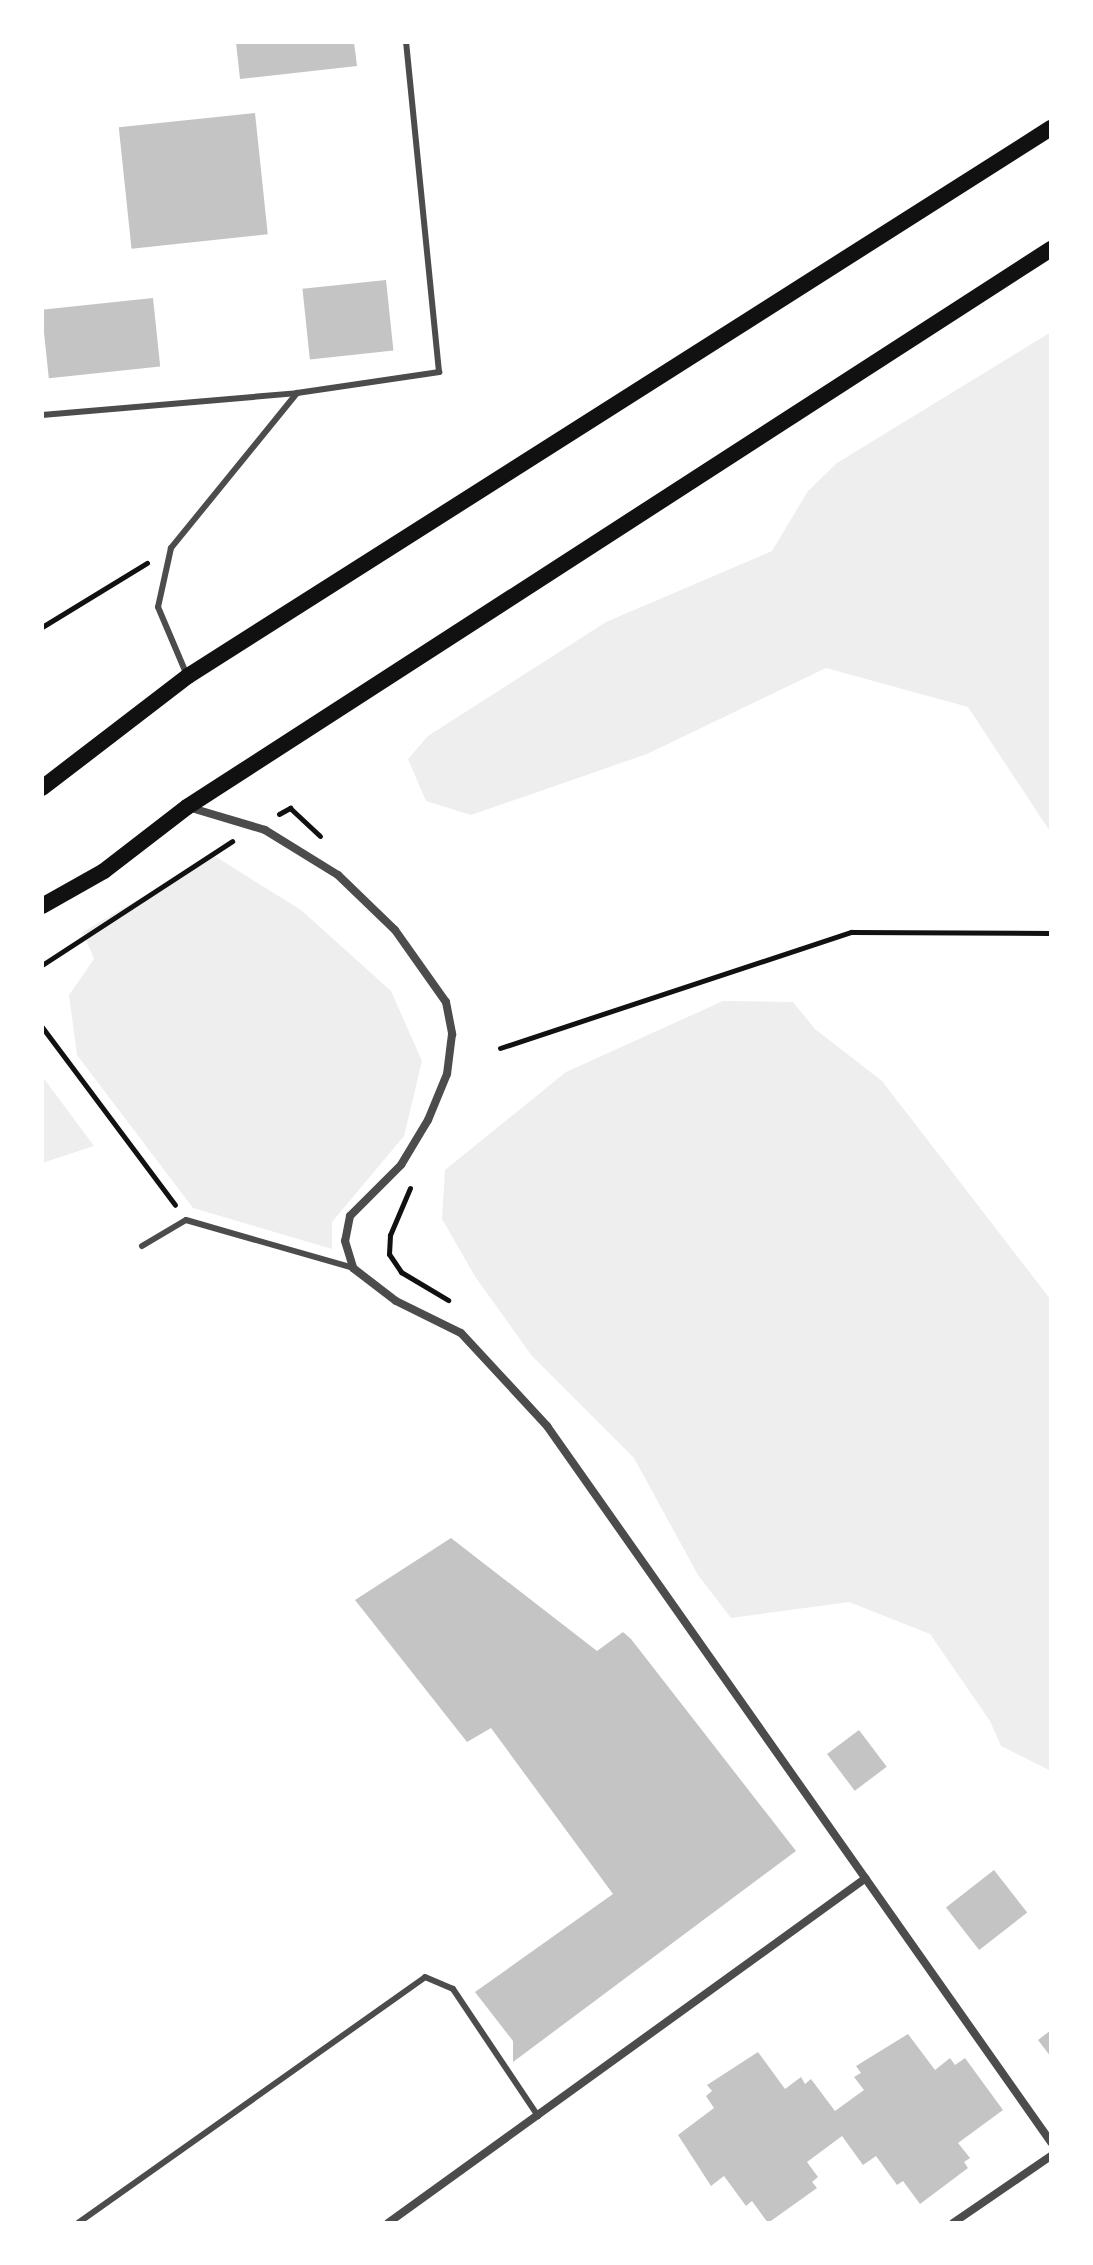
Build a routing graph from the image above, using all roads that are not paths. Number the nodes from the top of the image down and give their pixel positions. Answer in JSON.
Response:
{"nodes":[{"id":1,"x":406,"y":42,"type":"edge"},
{"id":2,"x":1051,"y":128,"type":"edge"},
{"id":3,"x":1051,"y":249,"type":"edge"},
{"id":4,"x":297,"y":393,"type":"junction"},
{"id":5,"x":42,"y":415,"type":"edge"},
{"id":6,"x":188,"y":676,"type":"junction"},
{"id":7,"x":42,"y":788,"type":"edge"},
{"id":8,"x":187,"y":807,"type":"junction"},
{"id":9,"x":43,"y":903,"type":"edge"},
{"id":10,"x":142,"y":1246,"type":"dead end"},
{"id":11,"x":353,"y":1268,"type":"junction"},
{"id":12,"x":866,"y":1878,"type":"junction"},
{"id":13,"x":538,"y":2116,"type":"junction"},
{"id":14,"x":1051,"y":2142,"type":"edge"},
{"id":15,"x":1051,"y":2156,"type":"edge"},
{"id":16,"x":78,"y":2223,"type":"edge"},
{"id":17,"x":388,"y":2223,"type":"edge"},
{"id":18,"x":953,"y":2223,"type":"edge"}],
"edges":[{"from":1,"to":4,"type":"lane"},
{"from":2,"to":6,"type":"main road"},
{"from":3,"to":8,"type":"main road"},
{"from":4,"to":5,"type":"lane"},
{"from":4,"to":6,"type":"lane"},
{"from":6,"to":7,"type":"main road"},
{"from":8,"to":9,"type":"main road"},
{"from":8,"to":11,"type":"street"},
{"from":10,"to":11,"type":"lane"},
{"from":11,"to":12,"type":"street"},
{"from":12,"to":13,"type":"street"},
{"from":12,"to":14,"type":"street"},
{"from":13,"to":16,"type":"lane"},
{"from":13,"to":17,"type":"street"},
{"from":15,"to":18,"type":"street"}]}
